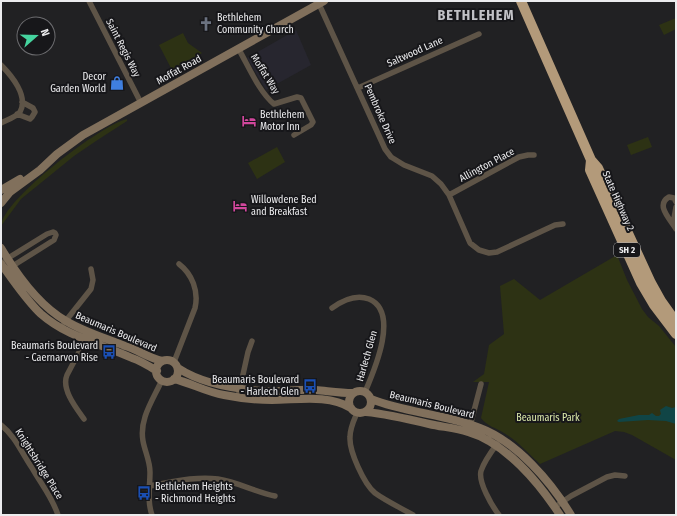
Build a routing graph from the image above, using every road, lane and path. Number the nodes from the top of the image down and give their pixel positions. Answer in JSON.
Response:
{"nodes":[{"id":1,"x":89,"y":1,"type":"edge"},
{"id":2,"x":521,"y":1,"type":"edge"},
{"id":3,"x":321,"y":3,"type":"edge"},
{"id":4,"x":480,"y":34,"type":"dead end"},
{"id":5,"x":238,"y":48,"type":"junction"},
{"id":6,"x":1,"y":65,"type":"edge"},
{"id":7,"x":358,"y":88,"type":"junction"},
{"id":8,"x":22,"y":102,"type":"junction"},
{"id":9,"x":141,"y":103,"type":"junction"},
{"id":10,"x":17,"y":114,"type":"junction"},
{"id":11,"x":1,"y":123,"type":"edge"},
{"id":12,"x":294,"y":135,"type":"dead end"},
{"id":13,"x":534,"y":155,"type":"dead end"},
{"id":14,"x":591,"y":160,"type":"junction"},
{"id":15,"x":47,"y":163,"type":"junction"},
{"id":16,"x":1,"y":190,"type":"edge"},
{"id":17,"x":449,"y":195,"type":"junction"},
{"id":18,"x":676,"y":202,"type":"edge"},
{"id":19,"x":1,"y":203,"type":"edge"},
{"id":20,"x":676,"y":207,"type":"edge"},
{"id":21,"x":563,"y":224,"type":"dead end"},
{"id":22,"x":675,"y":227,"type":"edge"},
{"id":23,"x":1,"y":248,"type":"edge"},
{"id":24,"x":179,"y":264,"type":"dead end"},
{"id":25,"x":6,"y":265,"type":"edge"},
{"id":26,"x":91,"y":269,"type":"dead end"},
{"id":27,"x":332,"y":308,"type":"dead end"},
{"id":28,"x":676,"y":322,"type":"edge"},
{"id":29,"x":63,"y":324,"type":"junction"},
{"id":30,"x":676,"y":334,"type":"edge"},
{"id":31,"x":87,"y":336,"type":"junction"},
{"id":32,"x":252,"y":341,"type":"dead end"},
{"id":33,"x":162,"y":361,"type":"junction"},
{"id":34,"x":176,"y":365,"type":"junction"},
{"id":35,"x":157,"y":371,"type":"junction"},
{"id":36,"x":174,"y":379,"type":"junction"},
{"id":37,"x":162,"y":380,"type":"junction"},
{"id":38,"x":481,"y":384,"type":"dead end"},
{"id":39,"x":365,"y":392,"type":"junction"},
{"id":40,"x":239,"y":393,"type":"junction"},
{"id":41,"x":353,"y":393,"type":"junction"},
{"id":42,"x":371,"y":399,"type":"junction"},
{"id":43,"x":354,"y":410,"type":"junction"},
{"id":44,"x":366,"y":412,"type":"junction"},
{"id":45,"x":84,"y":419,"type":"dead end"},
{"id":46,"x":1,"y":424,"type":"edge"},
{"id":47,"x":470,"y":428,"type":"junction"},
{"id":48,"x":500,"y":438,"type":"junction"},
{"id":49,"x":495,"y":446,"type":"junction"},
{"id":50,"x":626,"y":476,"type":"dead end"},
{"id":51,"x":149,"y":486,"type":"junction"},
{"id":52,"x":275,"y":496,"type":"dead end"},
{"id":53,"x":562,"y":501,"type":"junction"},
{"id":54,"x":555,"y":507,"type":"junction"},
{"id":55,"x":58,"y":515,"type":"edge"},
{"id":56,"x":152,"y":515,"type":"edge"},
{"id":57,"x":413,"y":515,"type":"edge"},
{"id":58,"x":498,"y":515,"type":"edge"},
{"id":59,"x":560,"y":515,"type":"edge"},
{"id":60,"x":571,"y":515,"type":"edge"}],
"edges":[{"from":1,"to":9,"type":"street","name":"Saint Regis Way"},
{"from":2,"to":14,"type":"highway","name":"State Highway 2","number":"SH 2"},
{"from":3,"to":5,"type":"street","name":"Moffat Road"},
{"from":3,"to":7,"type":"street","name":"Pembroke Drive"},
{"from":4,"to":7,"type":"street","name":"Saltwood Lane"},
{"from":5,"to":9,"type":"street","name":"Moffat Road"},
{"from":5,"to":12,"type":"street","name":"Moffat Way"},
{"from":6,"to":8,"type":"street"},
{"from":7,"to":17,"type":"street","name":"Pembroke Drive"},
{"from":8,"to":10,"type":"street"},
{"from":8,"to":10,"type":"street"},
{"from":9,"to":15,"type":"street","name":"Moffat Road"},
{"from":10,"to":11,"type":"street"},
{"from":13,"to":17,"type":"street","name":"Allington Place"},
{"from":14,"to":28,"type":"highway","name":"State Highway 2","number":"SH 2"},
{"from":14,"to":30,"type":"highway","name":"State Highway 2","number":"SH 2"},
{"from":15,"to":16,"type":"street","name":"Moffat Road"},
{"from":15,"to":19,"type":"street","name":"Moffat Road"},
{"from":17,"to":21,"type":"street","name":"Pembroke Drive"},
{"from":18,"to":22,"type":"street"},
{"from":20,"to":22,"type":"street"},
{"from":23,"to":25,"type":"street","name":"Beaumaris Boulevard"},
{"from":24,"to":34,"type":"street"},
{"from":25,"to":25,"type":"street"},
{"from":25,"to":29,"type":"street","name":"Beaumaris Boulevard"},
{"from":26,"to":29,"type":"street"},
{"from":27,"to":39,"type":"street","name":"Harlech Glen"},
{"from":29,"to":31,"type":"street","name":"Beaumaris Boulevard"},
{"from":31,"to":33,"type":"street","name":"Beaumaris Boulevard"},
{"from":31,"to":35,"type":"street","name":"Beaumaris Boulevard"},
{"from":31,"to":45,"type":"street"},
{"from":32,"to":40,"type":"street"},
{"from":33,"to":34,"type":"street"},
{"from":33,"to":35,"type":"street"},
{"from":34,"to":36,"type":"street"},
{"from":34,"to":40,"type":"street"},
{"from":35,"to":37,"type":"street"},
{"from":36,"to":37,"type":"street"},
{"from":36,"to":40,"type":"street"},
{"from":37,"to":51,"type":"street"},
{"from":38,"to":47,"type":"street"},
{"from":39,"to":41,"type":"street"},
{"from":39,"to":42,"type":"street"},
{"from":40,"to":41,"type":"street"},
{"from":40,"to":43,"type":"street"},
{"from":41,"to":43,"type":"street"},
{"from":42,"to":44,"type":"street"},
{"from":42,"to":47,"type":"street","name":"Beaumaris Boulevard"},
{"from":43,"to":44,"type":"street"},
{"from":43,"to":57,"type":"street"},
{"from":44,"to":47,"type":"street","name":"Beaumaris Boulevard"},
{"from":46,"to":55,"type":"street","name":"Knightsbridge Place"},
{"from":47,"to":48,"type":"street","name":"Beaumaris Boulevard"},
{"from":47,"to":49,"type":"street","name":"Beaumaris Boulevard"},
{"from":48,"to":49,"type":"street"},
{"from":48,"to":53,"type":"street","name":"Beaumaris Boulevard"},
{"from":49,"to":54,"type":"street","name":"Beaumaris Boulevard"},
{"from":49,"to":58,"type":"street"},
{"from":50,"to":53,"type":"street"},
{"from":51,"to":52,"type":"street"},
{"from":51,"to":56,"type":"street"},
{"from":53,"to":54,"type":"street"},
{"from":53,"to":60,"type":"street","name":"Beaumaris Boulevard"},
{"from":54,"to":59,"type":"street","name":"Beaumaris Boulevard"}]}
